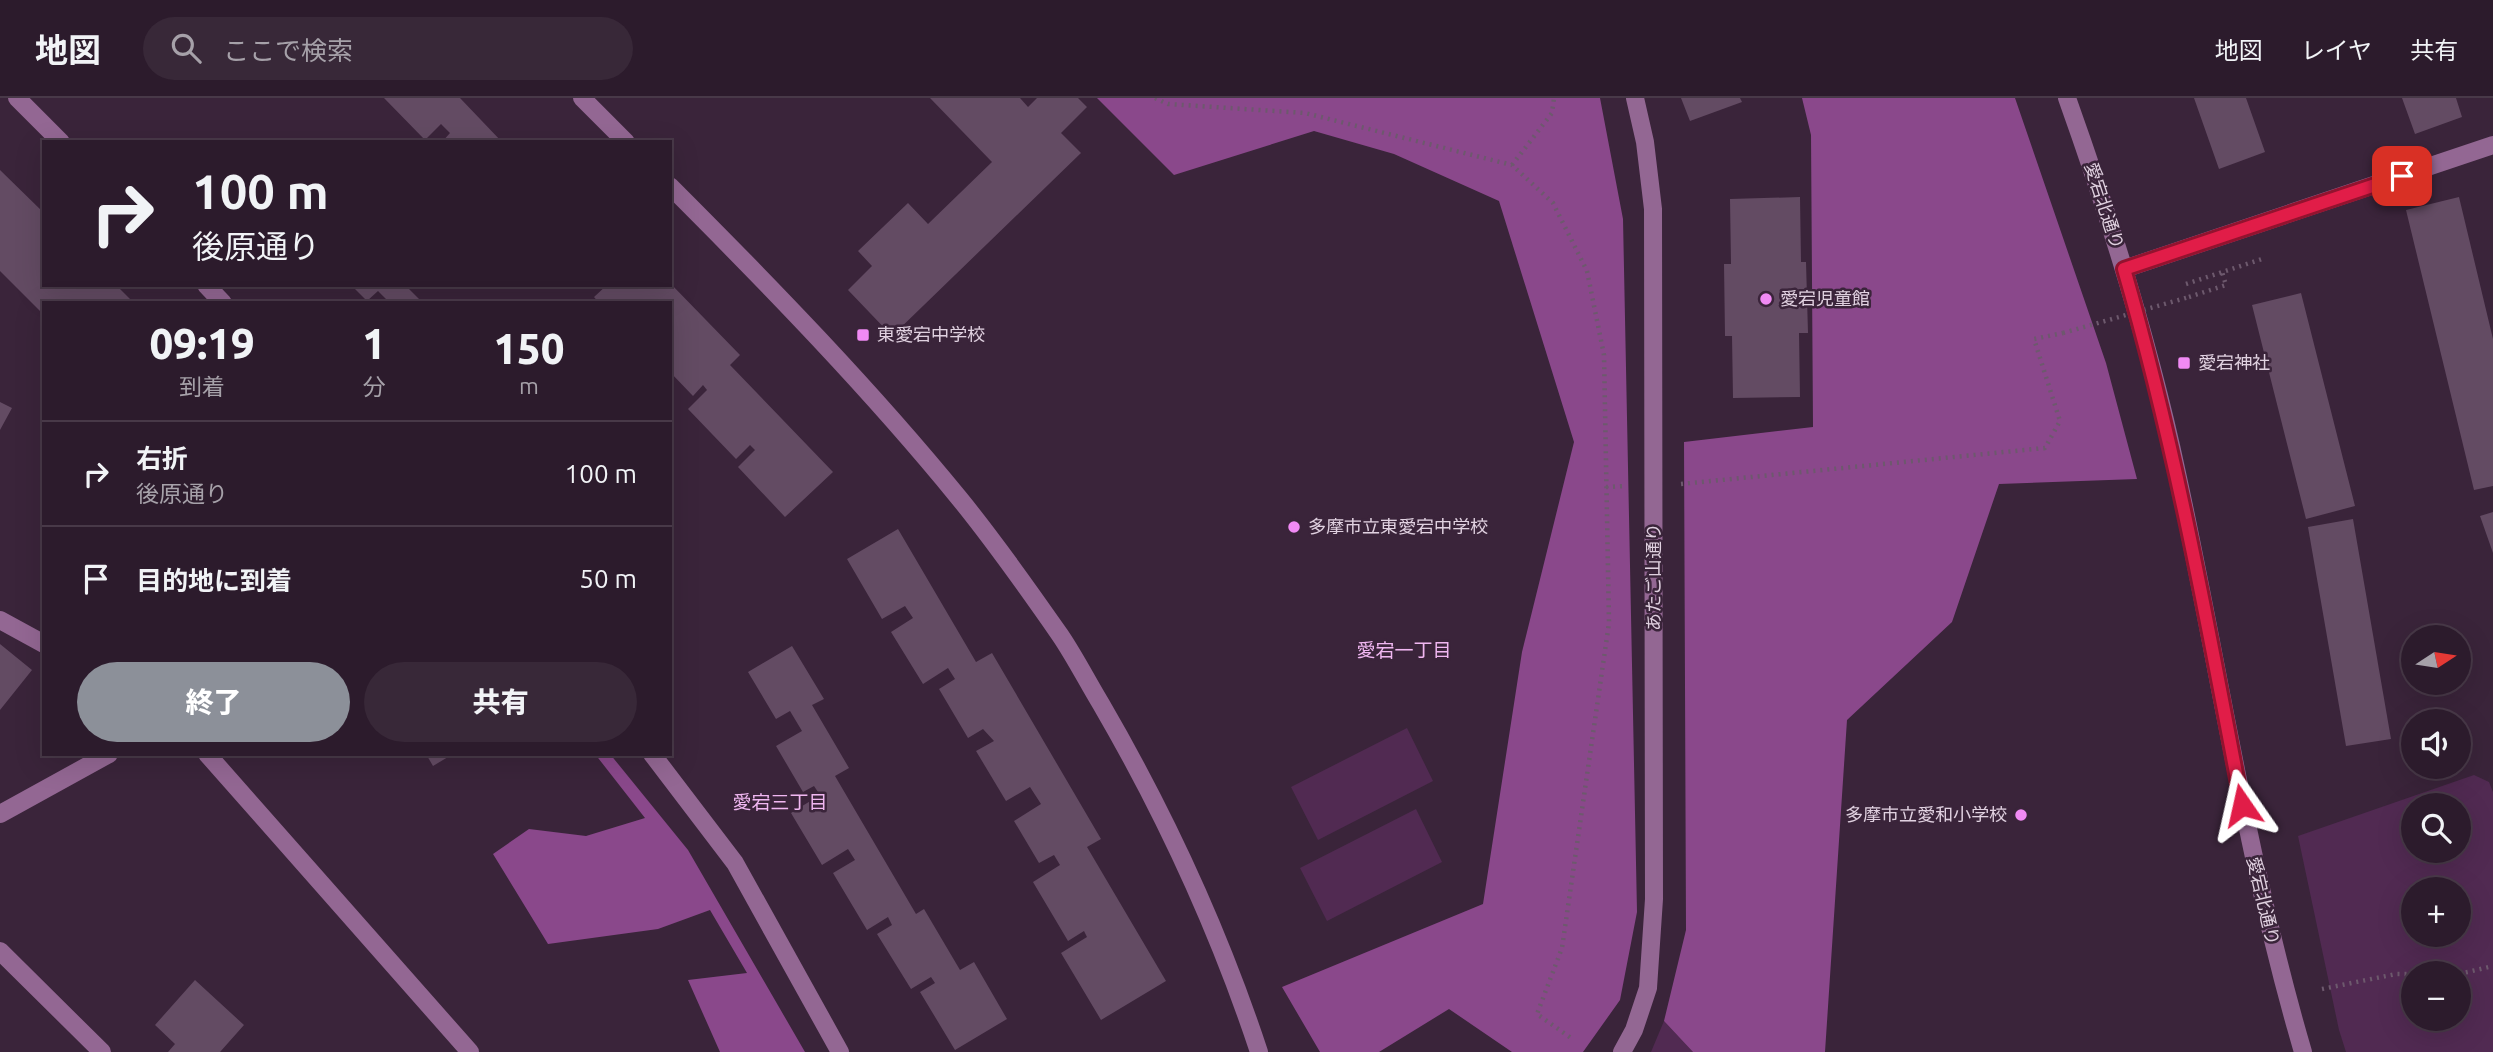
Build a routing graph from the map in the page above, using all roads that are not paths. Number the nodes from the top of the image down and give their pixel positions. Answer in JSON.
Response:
{"nodes":[{"id":1,"x":17,"y":98,"type":"edge"},
{"id":2,"x":582,"y":98,"type":"edge"},
{"id":3,"x":1635,"y":98,"type":"edge"},
{"id":4,"x":2067,"y":98,"type":"edge"},
{"id":5,"x":59,"y":140,"type":"edge"},
{"id":6,"x":624,"y":140,"type":"edge"},
{"id":7,"x":2493,"y":145,"type":"edge"},
{"id":8,"x":672,"y":188,"type":"edge"},
{"id":9,"x":2124,"y":269,"type":"junction"},
{"id":10,"x":208,"y":287,"type":"edge"},
{"id":11,"x":221,"y":301,"type":"edge"},
{"id":12,"x":0,"y":620,"type":"edge"},
{"id":13,"x":42,"y":643,"type":"edge"},
{"id":14,"x":105,"y":756,"type":"edge"},
{"id":15,"x":209,"y":756,"type":"edge"},
{"id":16,"x":654,"y":756,"type":"edge"},
{"id":17,"x":0,"y":814,"type":"edge"},
{"id":18,"x":0,"y":951,"type":"edge"},
{"id":19,"x":103,"y":1052,"type":"edge"},
{"id":20,"x":470,"y":1052,"type":"edge"},
{"id":21,"x":840,"y":1052,"type":"edge"},
{"id":22,"x":1259,"y":1052,"type":"edge"},
{"id":23,"x":1622,"y":1052,"type":"edge"},
{"id":24,"x":2303,"y":1052,"type":"edge"}],
"edges":[{"from":1,"to":5,"type":"street"},
{"from":2,"to":6,"type":"street"},
{"from":3,"to":23,"type":"street","name":"あたご山通り"},
{"from":4,"to":9,"type":"street","name":"愛宕北通り"},
{"from":7,"to":9,"type":"street"},
{"from":8,"to":22,"type":"street"},
{"from":9,"to":24,"type":"street","name":"愛宕北通り"},
{"from":10,"to":11,"type":"street"},
{"from":12,"to":13,"type":"street"},
{"from":14,"to":17,"type":"street"},
{"from":15,"to":20,"type":"street"},
{"from":16,"to":21,"type":"street"},
{"from":18,"to":19,"type":"street"}]}
